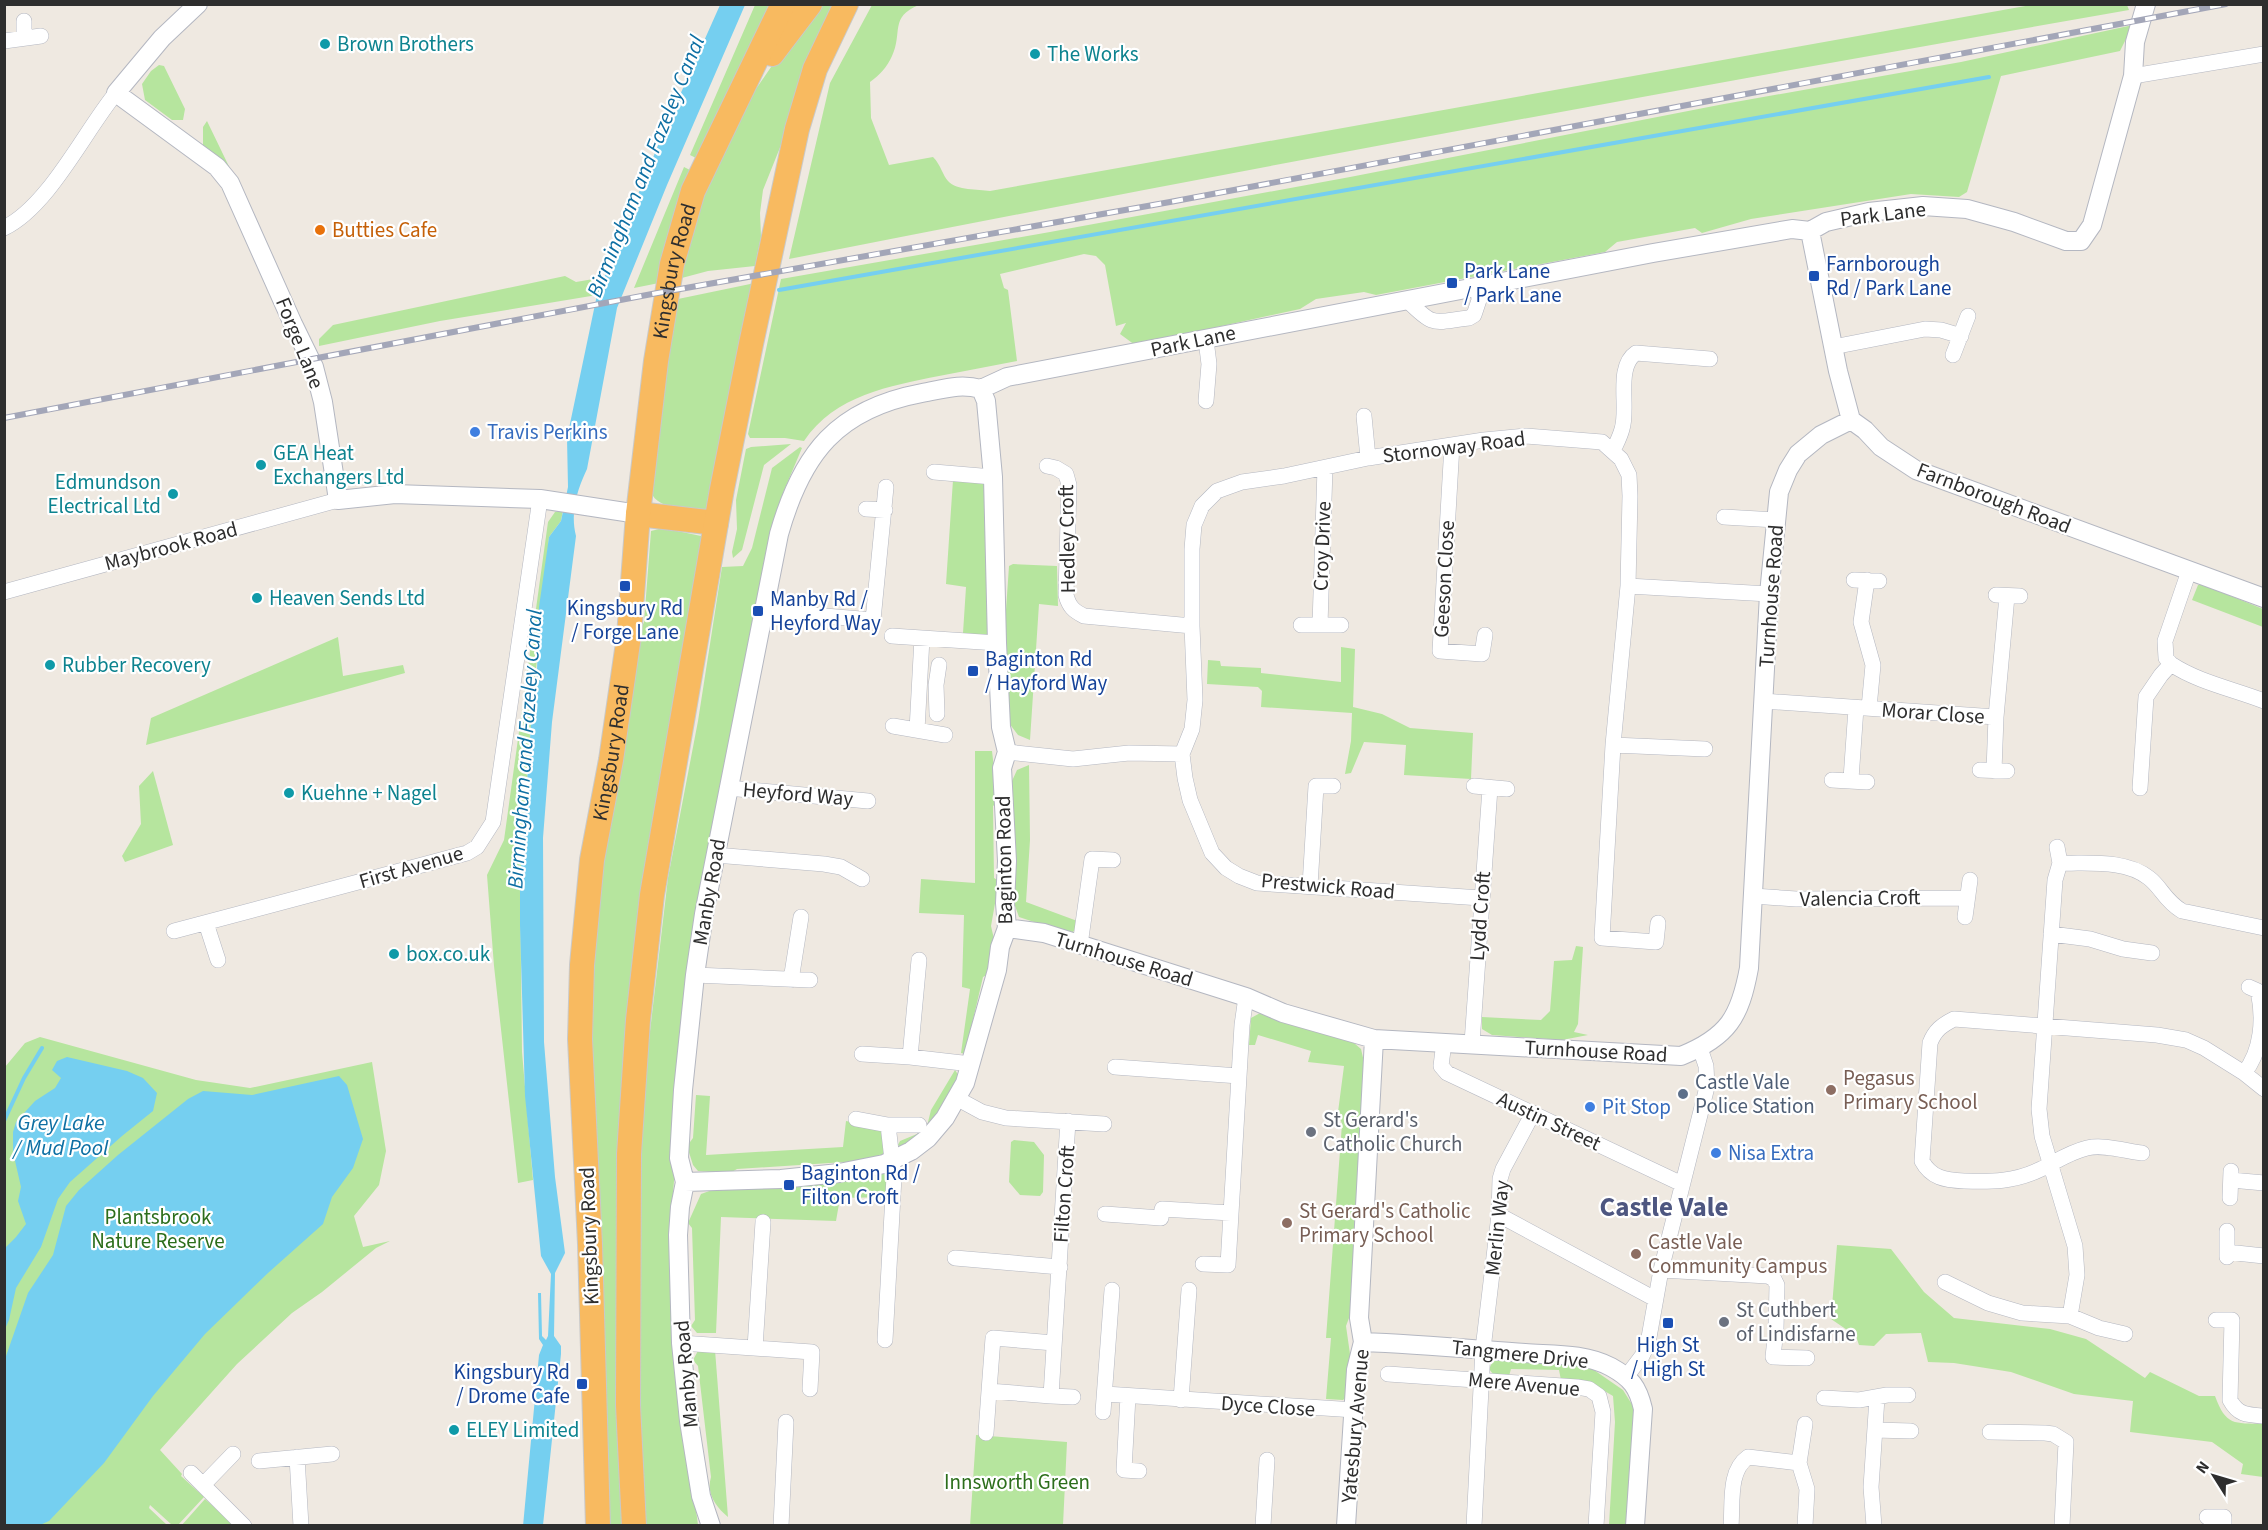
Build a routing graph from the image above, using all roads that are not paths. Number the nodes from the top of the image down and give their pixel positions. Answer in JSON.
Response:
{"nodes":[{"id":1,"x":198,"y":4,"type":"edge"},
{"id":2,"x":783,"y":4,"type":"edge"},
{"id":3,"x":810,"y":4,"type":"edge"},
{"id":4,"x":846,"y":4,"type":"edge"},
{"id":5,"x":2146,"y":4,"type":"edge"},
{"id":6,"x":24,"y":21,"type":"dead end"},
{"id":7,"x":41,"y":36,"type":"dead end"},
{"id":8,"x":24,"y":38,"type":"junction"},
{"id":9,"x":4,"y":41,"type":"edge"},
{"id":10,"x":2264,"y":54,"type":"edge"},
{"id":11,"x":2133,"y":76,"type":"junction"},
{"id":12,"x":116,"y":93,"type":"junction"},
{"id":13,"x":741,"y":94,"type":"junction"},
{"id":14,"x":4,"y":228,"type":"edge"},
{"id":15,"x":1810,"y":231,"type":"junction"},
{"id":16,"x":1478,"y":287,"type":"junction"},
{"id":17,"x":1408,"y":300,"type":"junction"},
{"id":18,"x":1968,"y":316,"type":"dead end"},
{"id":19,"x":1961,"y":336,"type":"junction"},
{"id":20,"x":1206,"y":340,"type":"junction"},
{"id":21,"x":1833,"y":347,"type":"junction"},
{"id":22,"x":1953,"y":355,"type":"dead end"},
{"id":23,"x":1710,"y":359,"type":"dead end"},
{"id":24,"x":981,"y":389,"type":"junction"},
{"id":25,"x":1206,"y":401,"type":"dead end"},
{"id":26,"x":1364,"y":416,"type":"dead end"},
{"id":27,"x":1851,"y":420,"type":"junction"},
{"id":28,"x":1452,"y":445,"type":"junction"},
{"id":29,"x":1613,"y":451,"type":"junction"},
{"id":30,"x":1368,"y":458,"type":"junction"},
{"id":31,"x":1047,"y":466,"type":"dead end"},
{"id":32,"x":1325,"y":468,"type":"junction"},
{"id":33,"x":934,"y":472,"type":"dead end"},
{"id":34,"x":993,"y":477,"type":"junction"},
{"id":35,"x":886,"y":488,"type":"dead end"},
{"id":36,"x":338,"y":500,"type":"junction"},
{"id":37,"x":546,"y":500,"type":"junction"},
{"id":38,"x":866,"y":508,"type":"dead end"},
{"id":39,"x":885,"y":510,"type":"junction"},
{"id":40,"x":638,"y":514,"type":"junction"},
{"id":41,"x":1724,"y":517,"type":"dead end"},
{"id":42,"x":1776,"y":520,"type":"junction"},
{"id":43,"x":716,"y":523,"type":"junction"},
{"id":44,"x":2189,"y":571,"type":"junction"},
{"id":45,"x":1867,"y":580,"type":"dead end"},
{"id":46,"x":1628,"y":586,"type":"junction"},
{"id":47,"x":4,"y":592,"type":"edge"},
{"id":48,"x":1769,"y":594,"type":"junction"},
{"id":49,"x":2008,"y":596,"type":"dead end"},
{"id":50,"x":2264,"y":598,"type":"edge"},
{"id":51,"x":764,"y":611,"type":"junction"},
{"id":52,"x":1301,"y":625,"type":"dead end"},
{"id":53,"x":1320,"y":625,"type":"junction"},
{"id":54,"x":1192,"y":626,"type":"junction"},
{"id":55,"x":1341,"y":626,"type":"dead end"},
{"id":56,"x":1485,"y":635,"type":"dead end"},
{"id":57,"x":892,"y":636,"type":"dead end"},
{"id":58,"x":922,"y":638,"type":"junction"},
{"id":59,"x":997,"y":643,"type":"junction"},
{"id":60,"x":2171,"y":664,"type":"junction"},
{"id":61,"x":939,"y":665,"type":"dead end"},
{"id":62,"x":936,"y":685,"type":"junction"},
{"id":63,"x":920,"y":687,"type":"junction"},
{"id":64,"x":2264,"y":700,"type":"edge"},
{"id":65,"x":1763,"y":701,"type":"junction"},
{"id":66,"x":1863,"y":708,"type":"junction"},
{"id":67,"x":937,"y":714,"type":"dead end"},
{"id":68,"x":1996,"y":717,"type":"junction"},
{"id":69,"x":893,"y":726,"type":"dead end"},
{"id":70,"x":917,"y":730,"type":"junction"},
{"id":71,"x":945,"y":735,"type":"dead end"},
{"id":72,"x":1613,"y":745,"type":"junction"},
{"id":73,"x":1705,"y":749,"type":"dead end"},
{"id":74,"x":1007,"y":752,"type":"junction"},
{"id":75,"x":1182,"y":754,"type":"junction"},
{"id":76,"x":1994,"y":771,"type":"dead end"},
{"id":77,"x":1832,"y":780,"type":"dead end"},
{"id":78,"x":1851,"y":780,"type":"junction"},
{"id":79,"x":1867,"y":782,"type":"dead end"},
{"id":80,"x":1333,"y":786,"type":"dead end"},
{"id":81,"x":1474,"y":786,"type":"dead end"},
{"id":82,"x":728,"y":788,"type":"junction"},
{"id":83,"x":1490,"y":788,"type":"junction"},
{"id":84,"x":2140,"y":788,"type":"dead end"},
{"id":85,"x":1507,"y":789,"type":"dead end"},
{"id":86,"x":868,"y":801,"type":"dead end"},
{"id":87,"x":2057,"y":847,"type":"dead end"},
{"id":88,"x":715,"y":855,"type":"junction"},
{"id":89,"x":1113,"y":860,"type":"dead end"},
{"id":90,"x":2060,"y":862,"type":"junction"},
{"id":91,"x":862,"y":877,"type":"dead end"},
{"id":92,"x":1970,"y":880,"type":"dead end"},
{"id":93,"x":1310,"y":886,"type":"junction"},
{"id":94,"x":1753,"y":896,"type":"junction"},
{"id":95,"x":1967,"y":897,"type":"junction"},
{"id":96,"x":1481,"y":898,"type":"junction"},
{"id":97,"x":801,"y":917,"type":"dead end"},
{"id":98,"x":1965,"y":917,"type":"dead end"},
{"id":99,"x":206,"y":923,"type":"junction"},
{"id":100,"x":1658,"y":923,"type":"dead end"},
{"id":101,"x":1007,"y":928,"type":"junction"},
{"id":102,"x":2264,"y":928,"type":"edge"},
{"id":103,"x":174,"y":931,"type":"dead end"},
{"id":104,"x":2051,"y":934,"type":"junction"},
{"id":105,"x":1080,"y":945,"type":"junction"},
{"id":106,"x":2152,"y":953,"type":"dead end"},
{"id":107,"x":218,"y":960,"type":"dead end"},
{"id":108,"x":919,"y":960,"type":"dead end"},
{"id":109,"x":695,"y":975,"type":"junction"},
{"id":110,"x":791,"y":980,"type":"junction"},
{"id":111,"x":810,"y":980,"type":"dead end"},
{"id":112,"x":2249,"y":987,"type":"dead end"},
{"id":113,"x":1245,"y":998,"type":"junction"},
{"id":114,"x":2044,"y":1027,"type":"junction"},
{"id":115,"x":1374,"y":1039,"type":"junction"},
{"id":116,"x":1444,"y":1042,"type":"junction"},
{"id":117,"x":1472,"y":1043,"type":"junction"},
{"id":118,"x":1700,"y":1048,"type":"junction"},
{"id":119,"x":862,"y":1054,"type":"dead end"},
{"id":120,"x":910,"y":1057,"type":"junction"},
{"id":121,"x":970,"y":1064,"type":"junction"},
{"id":122,"x":1114,"y":1067,"type":"dead end"},
{"id":123,"x":2244,"y":1073,"type":"junction"},
{"id":124,"x":1239,"y":1076,"type":"junction"},
{"id":125,"x":2264,"y":1089,"type":"edge"},
{"id":126,"x":958,"y":1099,"type":"junction"},
{"id":127,"x":1533,"y":1113,"type":"junction"},
{"id":128,"x":856,"y":1119,"type":"dead end"},
{"id":129,"x":1068,"y":1121,"type":"junction"},
{"id":130,"x":1104,"y":1124,"type":"dead end"},
{"id":131,"x":888,"y":1125,"type":"junction"},
{"id":132,"x":919,"y":1125,"type":"dead end"},
{"id":133,"x":2142,"y":1153,"type":"dead end"},
{"id":134,"x":893,"y":1161,"type":"junction"},
{"id":135,"x":2050,"y":1163,"type":"junction"},
{"id":136,"x":685,"y":1182,"type":"junction"},
{"id":137,"x":2264,"y":1183,"type":"edge"},
{"id":138,"x":1682,"y":1184,"type":"junction"},
{"id":139,"x":2230,"y":1198,"type":"dead end"},
{"id":140,"x":1231,"y":1213,"type":"junction"},
{"id":141,"x":1105,"y":1214,"type":"dead end"},
{"id":142,"x":1499,"y":1215,"type":"junction"},
{"id":143,"x":763,"y":1222,"type":"dead end"},
{"id":144,"x":2227,"y":1231,"type":"dead end"},
{"id":145,"x":2264,"y":1256,"type":"edge"},
{"id":146,"x":955,"y":1258,"type":"dead end"},
{"id":147,"x":1203,"y":1264,"type":"dead end"},
{"id":148,"x":1060,"y":1267,"type":"junction"},
{"id":149,"x":1661,"y":1270,"type":"junction"},
{"id":150,"x":1945,"y":1282,"type":"dead end"},
{"id":151,"x":1112,"y":1290,"type":"dead end"},
{"id":152,"x":1189,"y":1290,"type":"dead end"},
{"id":153,"x":1655,"y":1299,"type":"junction"},
{"id":154,"x":2070,"y":1316,"type":"junction"},
{"id":155,"x":2216,"y":1320,"type":"dead end"},
{"id":156,"x":2125,"y":1334,"type":"dead end"},
{"id":157,"x":885,"y":1340,"type":"dead end"},
{"id":158,"x":1363,"y":1342,"type":"junction"},
{"id":159,"x":681,"y":1343,"type":"junction"},
{"id":160,"x":1054,"y":1343,"type":"junction"},
{"id":161,"x":755,"y":1348,"type":"junction"},
{"id":162,"x":1483,"y":1349,"type":"junction"},
{"id":163,"x":1807,"y":1358,"type":"dead end"},
{"id":164,"x":1388,"y":1374,"type":"dead end"},
{"id":165,"x":1626,"y":1377,"type":"junction"},
{"id":166,"x":1482,"y":1381,"type":"junction"},
{"id":167,"x":810,"y":1389,"type":"dead end"},
{"id":168,"x":989,"y":1391,"type":"junction"},
{"id":169,"x":1105,"y":1394,"type":"junction"},
{"id":170,"x":1908,"y":1395,"type":"dead end"},
{"id":171,"x":1051,"y":1396,"type":"junction"},
{"id":172,"x":1128,"y":1396,"type":"junction"},
{"id":173,"x":1073,"y":1398,"type":"dead end"},
{"id":174,"x":1824,"y":1398,"type":"dead end"},
{"id":175,"x":1877,"y":1398,"type":"junction"},
{"id":176,"x":1181,"y":1400,"type":"junction"},
{"id":177,"x":1355,"y":1410,"type":"junction"},
{"id":178,"x":1103,"y":1412,"type":"dead end"},
{"id":179,"x":2264,"y":1416,"type":"edge"},
{"id":180,"x":786,"y":1422,"type":"dead end"},
{"id":181,"x":1805,"y":1424,"type":"dead end"},
{"id":182,"x":1875,"y":1430,"type":"junction"},
{"id":183,"x":1911,"y":1431,"type":"dead end"},
{"id":184,"x":1990,"y":1432,"type":"dead end"},
{"id":185,"x":986,"y":1433,"type":"dead end"},
{"id":186,"x":233,"y":1454,"type":"dead end"},
{"id":187,"x":332,"y":1454,"type":"dead end"},
{"id":188,"x":297,"y":1457,"type":"junction"},
{"id":189,"x":1267,"y":1460,"type":"dead end"},
{"id":190,"x":259,"y":1461,"type":"dead end"},
{"id":191,"x":1799,"y":1463,"type":"junction"},
{"id":192,"x":1139,"y":1471,"type":"dead end"},
{"id":193,"x":191,"y":1473,"type":"dead end"},
{"id":194,"x":203,"y":1485,"type":"junction"},
{"id":195,"x":2207,"y":1517,"type":"dead end"},
{"id":196,"x":244,"y":1526,"type":"edge"},
{"id":197,"x":301,"y":1526,"type":"edge"},
{"id":198,"x":598,"y":1526,"type":"edge"},
{"id":199,"x":634,"y":1526,"type":"edge"},
{"id":200,"x":711,"y":1526,"type":"edge"},
{"id":201,"x":781,"y":1526,"type":"edge"},
{"id":202,"x":1263,"y":1526,"type":"edge"},
{"id":203,"x":1346,"y":1526,"type":"edge"},
{"id":204,"x":1474,"y":1526,"type":"edge"},
{"id":205,"x":1596,"y":1526,"type":"edge"},
{"id":206,"x":1635,"y":1526,"type":"edge"},
{"id":207,"x":1731,"y":1526,"type":"edge"},
{"id":208,"x":1805,"y":1526,"type":"edge"},
{"id":209,"x":1874,"y":1526,"type":"edge"},
{"id":210,"x":2062,"y":1526,"type":"edge"},
{"id":211,"x":2224,"y":1526,"type":"edge"}],
"edges":[{"from":1,"to":12,"type":"street"},
{"from":2,"to":13,"type":"highway","name":"Kingsbury Road"},
{"from":3,"to":13,"type":"highway"},
{"from":4,"to":43,"type":"highway","name":"Kingsbury Road"},
{"from":5,"to":11,"type":"street","name":"Park Lane"},
{"from":6,"to":8,"type":"street"},
{"from":7,"to":8,"type":"street"},
{"from":8,"to":9,"type":"street"},
{"from":10,"to":11,"type":"street"},
{"from":11,"to":15,"type":"street","name":"Park Lane"},
{"from":12,"to":14,"type":"street"},
{"from":12,"to":36,"type":"street","name":"Forge Lane"},
{"from":13,"to":40,"type":"highway","name":"Kingsbury Road"},
{"from":15,"to":16,"type":"street","name":"Park Lane"},
{"from":15,"to":21,"type":"street"},
{"from":16,"to":17,"type":"street","name":"Park Lane"},
{"from":16,"to":17,"type":"street"},
{"from":17,"to":20,"type":"street","name":"Park Lane"},
{"from":18,"to":19,"type":"street"},
{"from":19,"to":21,"type":"street"},
{"from":19,"to":22,"type":"street"},
{"from":20,"to":24,"type":"street","name":"Park Lane"},
{"from":20,"to":25,"type":"street"},
{"from":21,"to":27,"type":"street"},
{"from":23,"to":29,"type":"street"},
{"from":24,"to":34,"type":"street","name":"Baginton Road"},
{"from":24,"to":51,"type":"street","name":"Manby Road"},
{"from":26,"to":30,"type":"street"},
{"from":27,"to":42,"type":"street","name":"Turnhouse Road"},
{"from":27,"to":44,"type":"street","name":"Farnborough Road"},
{"from":28,"to":29,"type":"street","name":"Stornoway Road"},
{"from":28,"to":30,"type":"street","name":"Stornoway Road"},
{"from":28,"to":56,"type":"street","name":"Geeson Close"},
{"from":29,"to":46,"type":"street"},
{"from":30,"to":32,"type":"street","name":"Stornoway Road"},
{"from":31,"to":54,"type":"street","name":"Hedley Croft"},
{"from":32,"to":53,"type":"street","name":"Croy Drive"},
{"from":32,"to":54,"type":"street","name":"Stornoway Road"},
{"from":33,"to":34,"type":"street"},
{"from":34,"to":59,"type":"street","name":"Baginton Road"},
{"from":35,"to":39,"type":"street"},
{"from":36,"to":37,"type":"street"},
{"from":36,"to":47,"type":"street","name":"Maybrook Road"},
{"from":37,"to":40,"type":"street"},
{"from":37,"to":99,"type":"street","name":"First Avenue"},
{"from":38,"to":39,"type":"street"},
{"from":39,"to":51,"type":"street"},
{"from":40,"to":43,"type":"highway"},
{"from":40,"to":198,"type":"highway","name":"Kingsbury Road"},
{"from":41,"to":42,"type":"street"},
{"from":42,"to":48,"type":"street","name":"Turnhouse Road"},
{"from":43,"to":199,"type":"highway","name":"Kingsbury Road"},
{"from":44,"to":50,"type":"street","name":"Farnborough Road"},
{"from":44,"to":60,"type":"street"},
{"from":45,"to":66,"type":"street","name":"Morar Close"},
{"from":46,"to":48,"type":"street"},
{"from":46,"to":72,"type":"street"},
{"from":48,"to":65,"type":"street","name":"Turnhouse Road"},
{"from":49,"to":68,"type":"street","name":"Morar Close"},
{"from":51,"to":82,"type":"street","name":"Manby Road"},
{"from":52,"to":53,"type":"street"},
{"from":53,"to":55,"type":"street"},
{"from":54,"to":75,"type":"street","name":"Stornoway Road"},
{"from":57,"to":58,"type":"street"},
{"from":58,"to":59,"type":"street"},
{"from":58,"to":63,"type":"street"},
{"from":59,"to":74,"type":"street","name":"Baginton Road"},
{"from":60,"to":64,"type":"street"},
{"from":60,"to":84,"type":"street"},
{"from":61,"to":62,"type":"street"},
{"from":62,"to":63,"type":"street"},
{"from":62,"to":67,"type":"street"},
{"from":63,"to":70,"type":"street"},
{"from":65,"to":66,"type":"street","name":"Morar Close"},
{"from":65,"to":94,"type":"street","name":"Turnhouse Road"},
{"from":66,"to":68,"type":"street","name":"Morar Close"},
{"from":66,"to":78,"type":"street","name":"Morar Close"},
{"from":68,"to":76,"type":"street","name":"Morar Close"},
{"from":69,"to":70,"type":"street"},
{"from":70,"to":71,"type":"street"},
{"from":72,"to":73,"type":"street"},
{"from":72,"to":100,"type":"street"},
{"from":74,"to":75,"type":"street"},
{"from":74,"to":101,"type":"street","name":"Baginton Road"},
{"from":75,"to":93,"type":"street","name":"Prestwick Road"},
{"from":77,"to":78,"type":"street"},
{"from":78,"to":79,"type":"street"},
{"from":80,"to":93,"type":"street"},
{"from":81,"to":83,"type":"street"},
{"from":82,"to":86,"type":"street","name":"Heyford Way"},
{"from":82,"to":88,"type":"street","name":"Manby Road"},
{"from":83,"to":85,"type":"street"},
{"from":83,"to":96,"type":"street","name":"Lydd Croft"},
{"from":87,"to":90,"type":"street"},
{"from":88,"to":91,"type":"street"},
{"from":88,"to":109,"type":"street","name":"Manby Road"},
{"from":89,"to":105,"type":"street"},
{"from":90,"to":102,"type":"street"},
{"from":90,"to":104,"type":"street"},
{"from":92,"to":95,"type":"street"},
{"from":93,"to":96,"type":"street","name":"Prestwick Road"},
{"from":94,"to":95,"type":"street","name":"Valencia Croft"},
{"from":94,"to":118,"type":"street","name":"Turnhouse Road"},
{"from":95,"to":98,"type":"street"},
{"from":96,"to":117,"type":"street","name":"Lydd Croft"},
{"from":97,"to":110,"type":"street"},
{"from":99,"to":103,"type":"street","name":"First Avenue"},
{"from":99,"to":107,"type":"street"},
{"from":101,"to":105,"type":"street","name":"Turnhouse Road"},
{"from":101,"to":121,"type":"street","name":"Baginton Road"},
{"from":104,"to":106,"type":"street"},
{"from":104,"to":114,"type":"street"},
{"from":105,"to":113,"type":"street","name":"Turnhouse Road"},
{"from":108,"to":120,"type":"street"},
{"from":109,"to":110,"type":"street"},
{"from":109,"to":136,"type":"street","name":"Manby Road"},
{"from":110,"to":111,"type":"street"},
{"from":112,"to":123,"type":"street"},
{"from":113,"to":115,"type":"street","name":"Turnhouse Road"},
{"from":113,"to":124,"type":"street"},
{"from":114,"to":123,"type":"street"},
{"from":114,"to":135,"type":"street"},
{"from":114,"to":135,"type":"street"},
{"from":115,"to":116,"type":"street","name":"Turnhouse Road"},
{"from":115,"to":158,"type":"street","name":"Yatesbury Avenue"},
{"from":116,"to":117,"type":"street","name":"Turnhouse Road"},
{"from":116,"to":127,"type":"street","name":"Austin Street"},
{"from":117,"to":118,"type":"street","name":"Turnhouse Road"},
{"from":118,"to":138,"type":"street"},
{"from":119,"to":120,"type":"street"},
{"from":120,"to":121,"type":"street"},
{"from":121,"to":126,"type":"street","name":"Baginton Road"},
{"from":122,"to":124,"type":"street"},
{"from":123,"to":125,"type":"street"},
{"from":124,"to":140,"type":"street"},
{"from":126,"to":129,"type":"street","name":"Filton Croft"},
{"from":126,"to":134,"type":"street","name":"Baginton Road"},
{"from":127,"to":138,"type":"street","name":"Austin Street"},
{"from":127,"to":142,"type":"street","name":"Merlin Way"},
{"from":128,"to":131,"type":"street"},
{"from":129,"to":130,"type":"street","name":"Filton Croft"},
{"from":129,"to":148,"type":"street","name":"Filton Croft"},
{"from":131,"to":132,"type":"street"},
{"from":131,"to":134,"type":"street"},
{"from":133,"to":135,"type":"street"},
{"from":134,"to":136,"type":"street","name":"Baginton Road"},
{"from":134,"to":157,"type":"street"},
{"from":135,"to":154,"type":"street"},
{"from":136,"to":159,"type":"street","name":"Manby Road"},
{"from":137,"to":139,"type":"street"},
{"from":138,"to":149,"type":"street"},
{"from":140,"to":141,"type":"street"},
{"from":140,"to":147,"type":"street"},
{"from":142,"to":153,"type":"street"},
{"from":142,"to":162,"type":"street","name":"Merlin Way"},
{"from":143,"to":161,"type":"street"},
{"from":144,"to":145,"type":"street"},
{"from":146,"to":148,"type":"street","name":"Filton Croft"},
{"from":148,"to":160,"type":"street","name":"Filton Croft"},
{"from":149,"to":153,"type":"street"},
{"from":149,"to":163,"type":"street"},
{"from":150,"to":154,"type":"street"},
{"from":151,"to":169,"type":"street"},
{"from":152,"to":176,"type":"street"},
{"from":153,"to":165,"type":"street"},
{"from":154,"to":156,"type":"street"},
{"from":155,"to":179,"type":"street"},
{"from":158,"to":162,"type":"street","name":"Tangmere Drive"},
{"from":158,"to":177,"type":"street","name":"Yatesbury Avenue"},
{"from":159,"to":161,"type":"street"},
{"from":159,"to":200,"type":"street","name":"Manby Road"},
{"from":160,"to":168,"type":"street"},
{"from":160,"to":171,"type":"street","name":"Filton Croft"},
{"from":161,"to":167,"type":"street"},
{"from":162,"to":165,"type":"street","name":"Tangmere Drive"},
{"from":162,"to":166,"type":"street","name":"Merlin Way"},
{"from":164,"to":166,"type":"street","name":"Mere Avenue"},
{"from":165,"to":206,"type":"street"},
{"from":166,"to":204,"type":"street","name":"Merlin Way"},
{"from":166,"to":205,"type":"street","name":"Mere Avenue"},
{"from":168,"to":171,"type":"street"},
{"from":168,"to":185,"type":"street"},
{"from":169,"to":172,"type":"street","name":"Dyce Close"},
{"from":169,"to":178,"type":"street"},
{"from":170,"to":175,"type":"street"},
{"from":171,"to":173,"type":"street"},
{"from":172,"to":176,"type":"street","name":"Dyce Close"},
{"from":172,"to":192,"type":"street"},
{"from":174,"to":175,"type":"street"},
{"from":175,"to":182,"type":"street"},
{"from":176,"to":177,"type":"street","name":"Dyce Close"},
{"from":177,"to":203,"type":"street","name":"Yatesbury Avenue"},
{"from":180,"to":201,"type":"street"},
{"from":181,"to":191,"type":"street"},
{"from":182,"to":183,"type":"street"},
{"from":182,"to":209,"type":"street"},
{"from":184,"to":210,"type":"street"},
{"from":186,"to":194,"type":"street"},
{"from":187,"to":188,"type":"street"},
{"from":188,"to":190,"type":"street"},
{"from":188,"to":197,"type":"street"},
{"from":189,"to":202,"type":"street"},
{"from":191,"to":207,"type":"street"},
{"from":191,"to":208,"type":"street"},
{"from":193,"to":194,"type":"street"},
{"from":194,"to":196,"type":"street"},
{"from":195,"to":211,"type":"street"}]}
